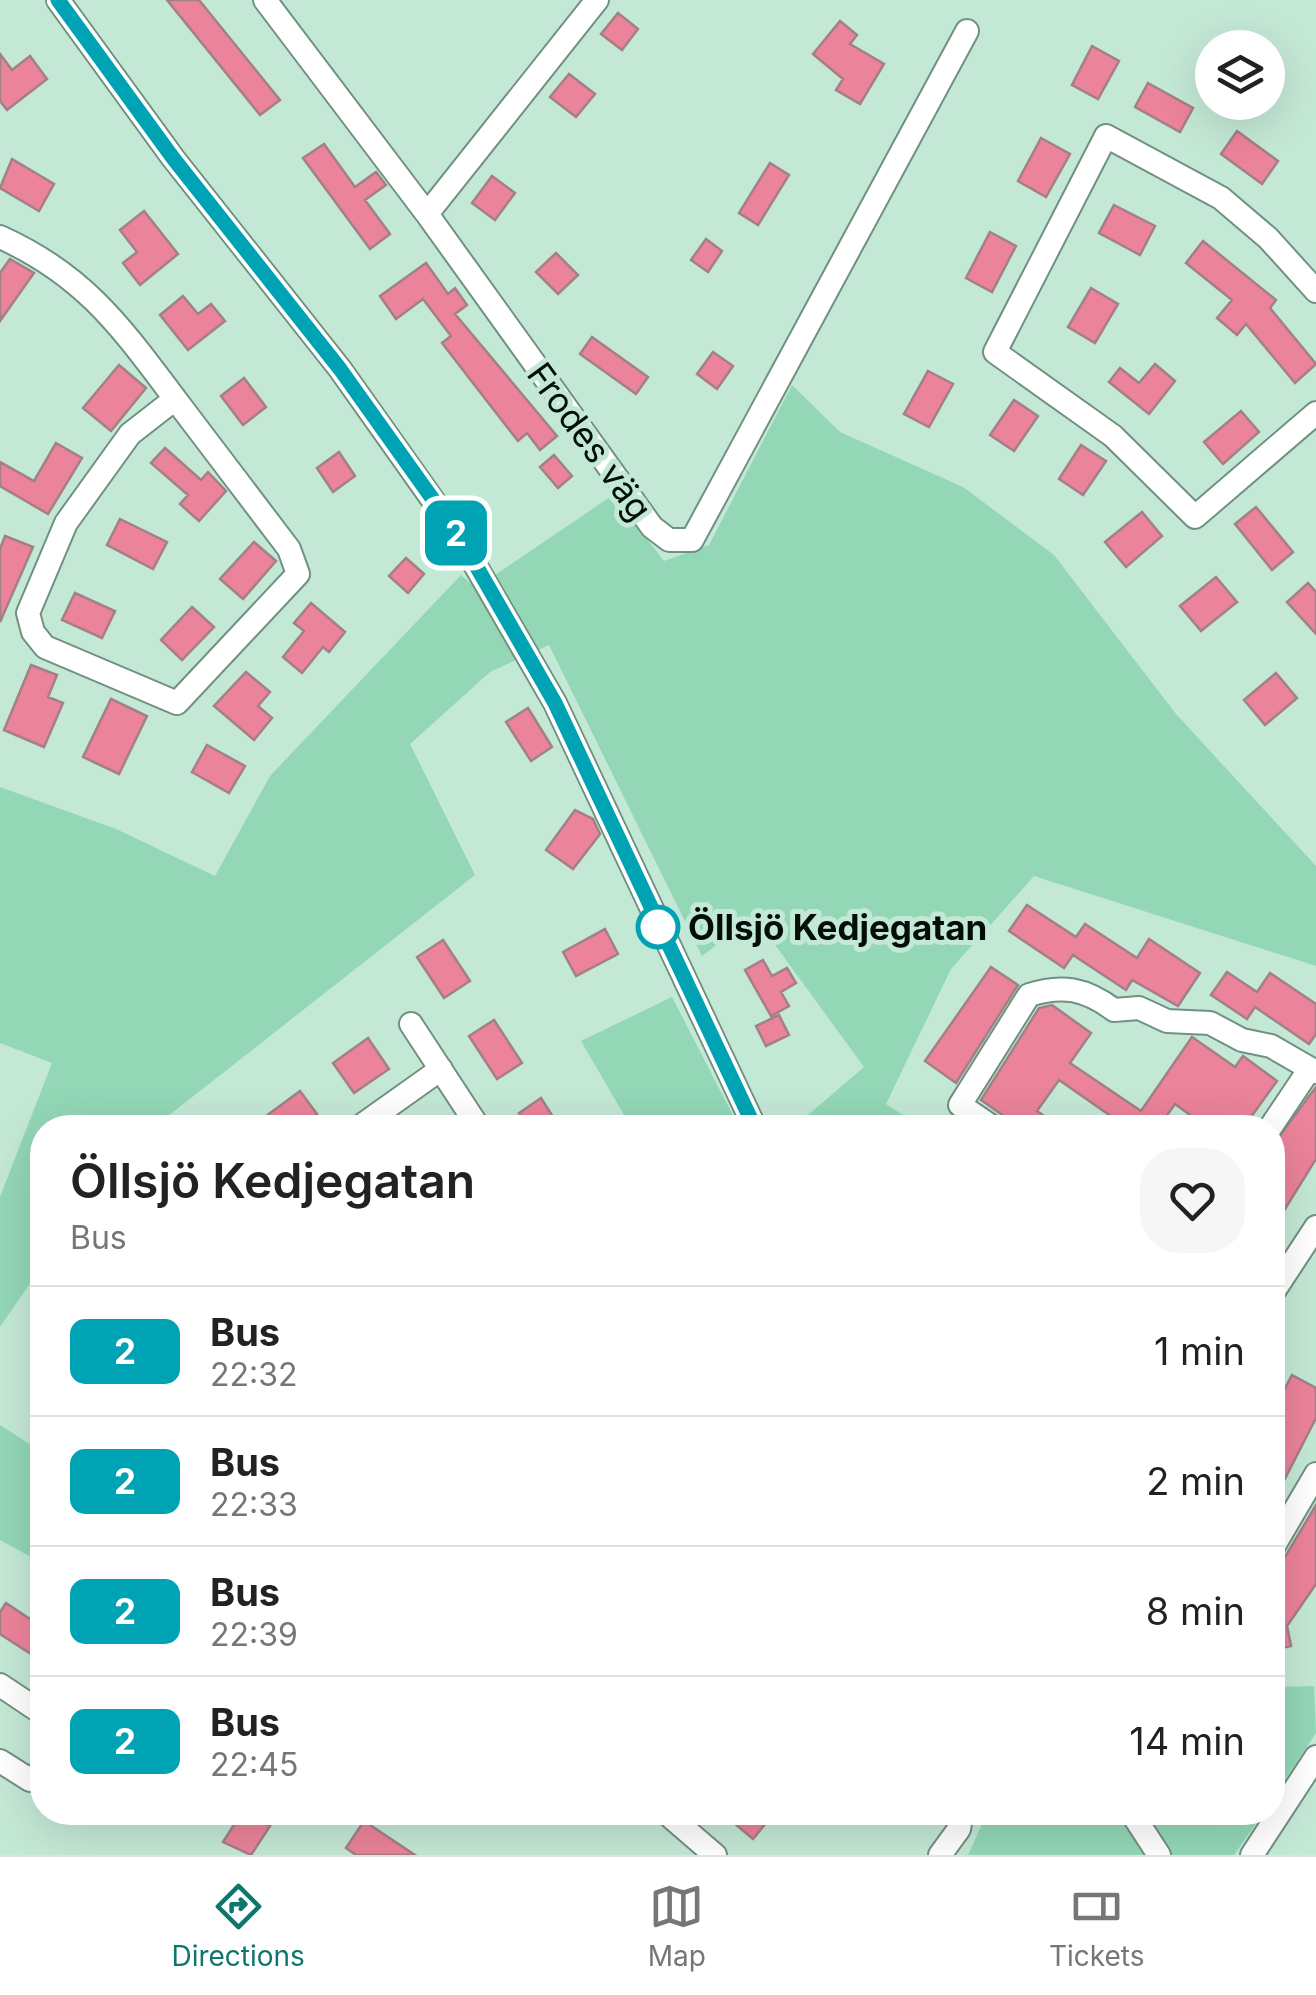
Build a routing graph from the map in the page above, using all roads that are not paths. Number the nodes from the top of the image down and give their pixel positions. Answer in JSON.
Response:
{"nodes":[{"id":1,"x":58,"y":0,"type":"edge"},
{"id":2,"x":265,"y":0,"type":"edge"},
{"id":3,"x":597,"y":0,"type":"edge"},
{"id":4,"x":966,"y":32,"type":"dead end"},
{"id":5,"x":427,"y":214,"type":"junction"},
{"id":6,"x":0,"y":237,"type":"edge"},
{"id":7,"x":1316,"y":291,"type":"edge"},
{"id":8,"x":175,"y":399,"type":"junction"},
{"id":9,"x":1316,"y":413,"type":"edge"},
{"id":10,"x":411,"y":1024,"type":"dead end"},
{"id":11,"x":440,"y":1070,"type":"junction"},
{"id":12,"x":1312,"y":1071,"type":"edge"},
{"id":13,"x":376,"y":1115,"type":"edge"},
{"id":14,"x":470,"y":1115,"type":"edge"},
{"id":15,"x":749,"y":1115,"type":"edge"},
{"id":16,"x":975,"y":1115,"type":"edge"},
{"id":17,"x":1280,"y":1115,"type":"edge"},
{"id":18,"x":1316,"y":1227,"type":"edge"},
{"id":19,"x":1285,"y":1274,"type":"edge"},
{"id":20,"x":1316,"y":1474,"type":"edge"},
{"id":21,"x":1285,"y":1527,"type":"edge"},
{"id":22,"x":0,"y":1686,"type":"edge"},
{"id":23,"x":30,"y":1705,"type":"edge"},
{"id":24,"x":1316,"y":1757,"type":"edge"},
{"id":25,"x":0,"y":1762,"type":"edge"},
{"id":26,"x":30,"y":1780,"type":"edge"},
{"id":27,"x":1285,"y":1804,"type":"edge"},
{"id":28,"x":680,"y":1825,"type":"edge"},
{"id":29,"x":960,"y":1825,"type":"edge"},
{"id":30,"x":1139,"y":1825,"type":"edge"},
{"id":31,"x":1272,"y":1825,"type":"edge"},
{"id":32,"x":715,"y":1855,"type":"edge"},
{"id":33,"x":940,"y":1855,"type":"edge"},
{"id":34,"x":1159,"y":1855,"type":"edge"},
{"id":35,"x":1252,"y":1855,"type":"edge"}],
"edges":[{"from":1,"to":15,"type":"street"},
{"from":2,"to":5,"type":"street","name":"Frodes väg"},
{"from":3,"to":5,"type":"street"},
{"from":4,"to":5,"type":"street","name":"Frodes väg"},
{"from":6,"to":8,"type":"street"},
{"from":7,"to":9,"type":"street"},
{"from":8,"to":8,"type":"street"},
{"from":10,"to":11,"type":"street"},
{"from":11,"to":13,"type":"street"},
{"from":11,"to":14,"type":"street"},
{"from":12,"to":16,"type":"street"},
{"from":12,"to":17,"type":"street"},
{"from":18,"to":19,"type":"street"},
{"from":20,"to":21,"type":"street"},
{"from":22,"to":23,"type":"street"},
{"from":24,"to":27,"type":"street"},
{"from":25,"to":26,"type":"street"},
{"from":28,"to":32,"type":"street"},
{"from":29,"to":33,"type":"street"},
{"from":30,"to":34,"type":"street"},
{"from":31,"to":35,"type":"street"}]}
